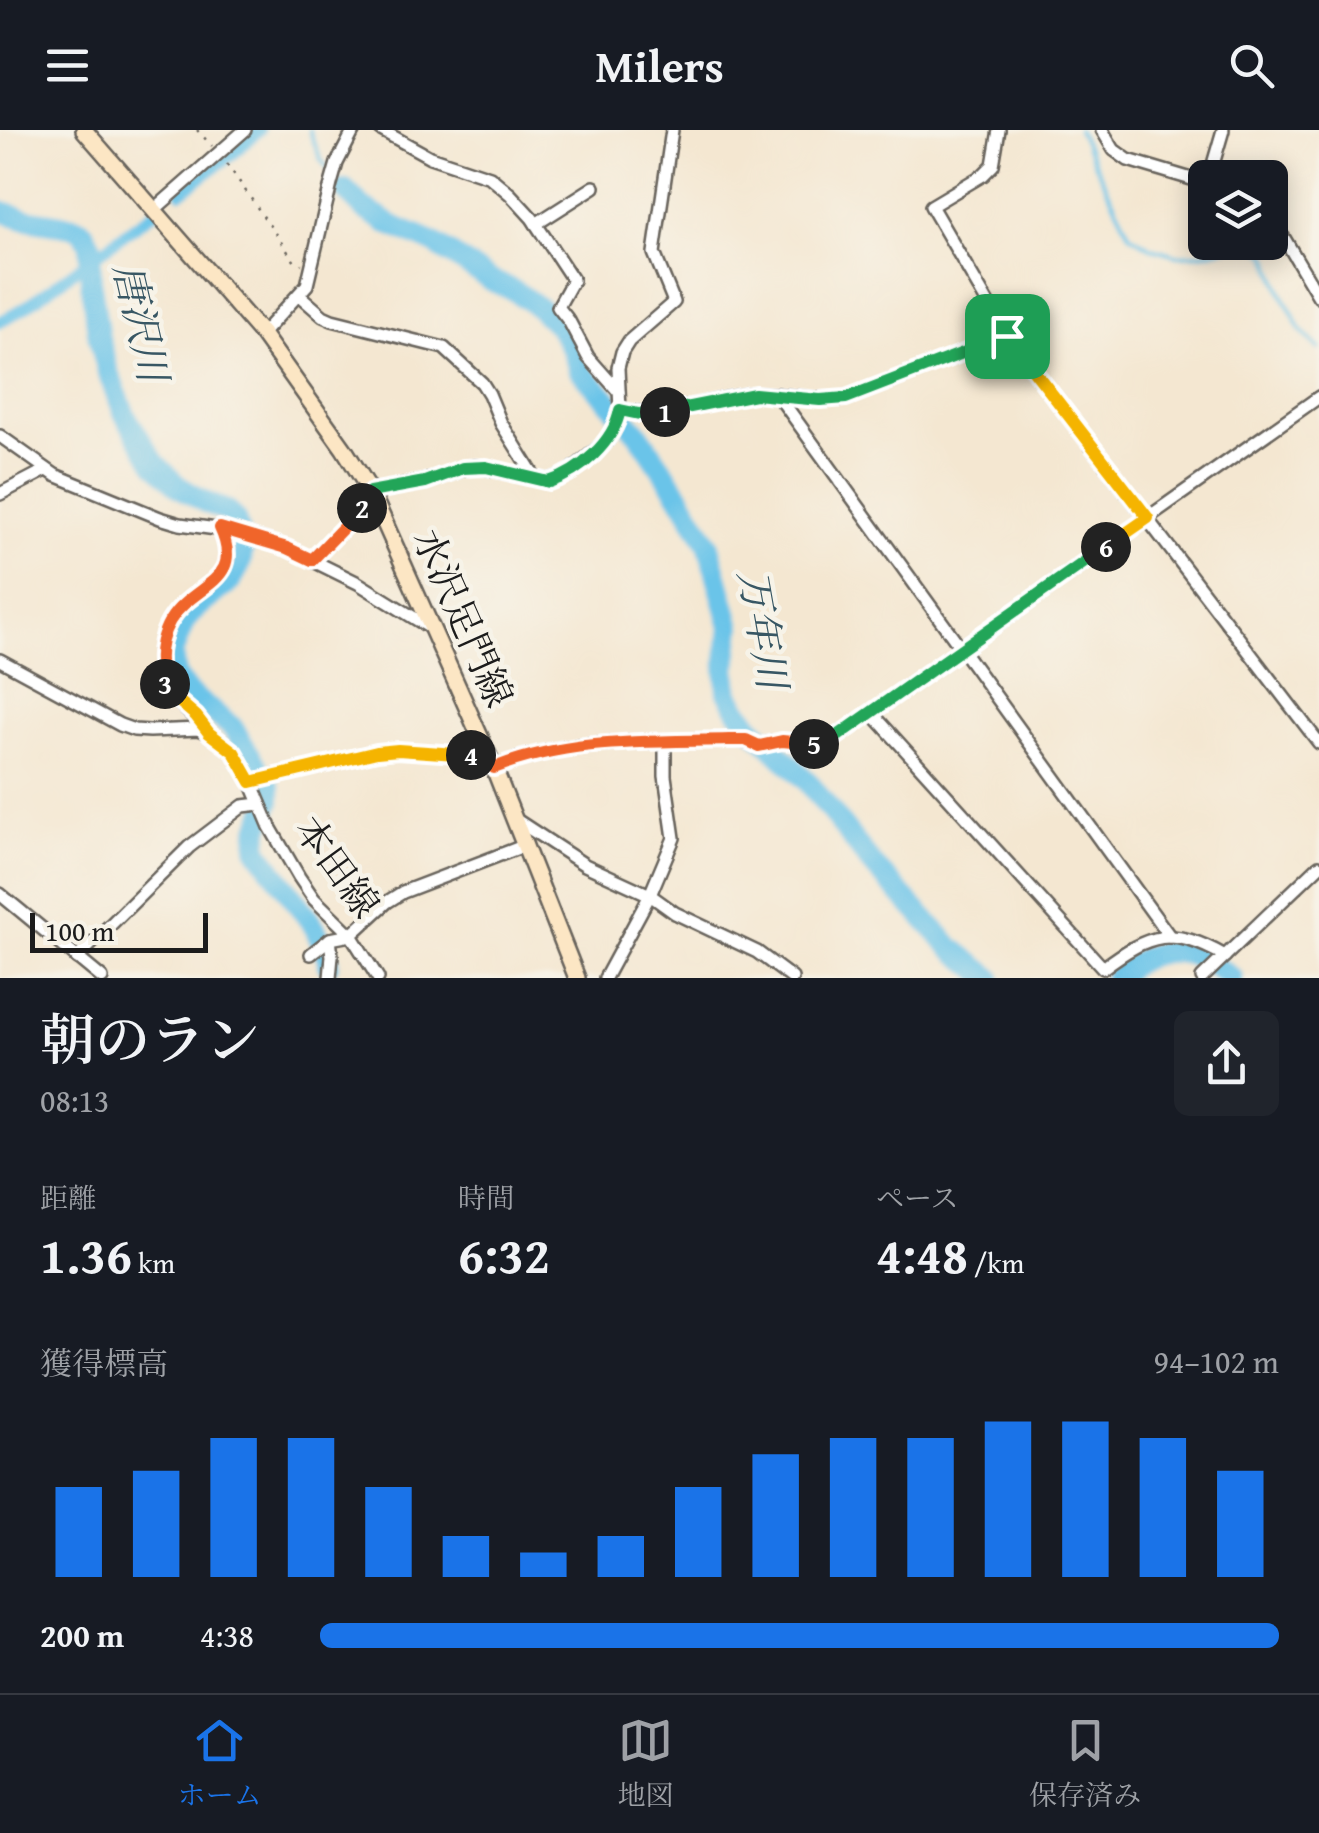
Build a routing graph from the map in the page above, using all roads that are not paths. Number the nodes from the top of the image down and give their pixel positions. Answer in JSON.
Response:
{"nodes":[{"id":1,"x":84,"y":130,"type":"edge"},
{"id":2,"x":244,"y":130,"type":"edge"},
{"id":3,"x":354,"y":130,"type":"edge"},
{"id":4,"x":381,"y":130,"type":"edge"},
{"id":5,"x":672,"y":130,"type":"edge"},
{"id":6,"x":999,"y":130,"type":"edge"},
{"id":7,"x":1102,"y":130,"type":"edge"},
{"id":8,"x":1222,"y":130,"type":"edge"},
{"id":9,"x":1213,"y":160,"type":"edge"},
{"id":10,"x":1188,"y":175,"type":"edge"},
{"id":11,"x":594,"y":187,"type":"dead end"},
{"id":12,"x":154,"y":210,"type":"junction"},
{"id":13,"x":536,"y":224,"type":"junction"},
{"id":14,"x":1288,"y":245,"type":"edge"},
{"id":15,"x":298,"y":295,"type":"junction"},
{"id":16,"x":1319,"y":297,"type":"edge"},
{"id":17,"x":262,"y":334,"type":"junction"},
{"id":18,"x":1007,"y":336,"type":"junction"},
{"id":19,"x":619,"y":392,"type":"junction"},
{"id":20,"x":777,"y":394,"type":"junction"},
{"id":21,"x":1319,"y":397,"type":"edge"},
{"id":22,"x":620,"y":410,"type":"junction"},
{"id":23,"x":0,"y":436,"type":"edge"},
{"id":24,"x":46,"y":470,"type":"junction"},
{"id":25,"x":536,"y":479,"type":"junction"},
{"id":26,"x":0,"y":494,"type":"edge"},
{"id":27,"x":372,"y":494,"type":"junction"},
{"id":28,"x":1148,"y":518,"type":"junction"},
{"id":29,"x":222,"y":528,"type":"junction"},
{"id":30,"x":312,"y":560,"type":"junction"},
{"id":31,"x":432,"y":629,"type":"junction"},
{"id":32,"x":961,"y":648,"type":"junction"},
{"id":33,"x":0,"y":660,"type":"edge"},
{"id":34,"x":871,"y":712,"type":"junction"},
{"id":35,"x":209,"y":733,"type":"junction"},
{"id":36,"x":664,"y":742,"type":"junction"},
{"id":37,"x":1319,"y":743,"type":"edge"},
{"id":38,"x":491,"y":762,"type":"junction"},
{"id":39,"x":254,"y":781,"type":"junction"},
{"id":40,"x":260,"y":804,"type":"junction"},
{"id":41,"x":516,"y":819,"type":"junction"},
{"id":42,"x":526,"y":845,"type":"junction"},
{"id":43,"x":1319,"y":866,"type":"edge"},
{"id":44,"x":0,"y":894,"type":"edge"},
{"id":45,"x":650,"y":895,"type":"junction"},
{"id":46,"x":352,"y":935,"type":"junction"},
{"id":47,"x":1170,"y":936,"type":"junction"},
{"id":48,"x":330,"y":939,"type":"junction"},
{"id":49,"x":311,"y":954,"type":"dead end"},
{"id":50,"x":1225,"y":956,"type":"junction"},
{"id":51,"x":78,"y":958,"type":"junction"},
{"id":52,"x":102,"y":978,"type":"edge"},
{"id":53,"x":330,"y":978,"type":"edge"},
{"id":54,"x":378,"y":978,"type":"edge"},
{"id":55,"x":577,"y":978,"type":"edge"},
{"id":56,"x":605,"y":978,"type":"edge"},
{"id":57,"x":792,"y":978,"type":"edge"},
{"id":58,"x":1202,"y":978,"type":"edge"}],
"edges":[{"from":1,"to":12,"type":"main road","name":"水沢足門線"},
{"from":2,"to":12,"type":"street"},
{"from":3,"to":15,"type":"street"},
{"from":4,"to":13,"type":"street"},
{"from":5,"to":19,"type":"street"},
{"from":6,"to":18,"type":"street"},
{"from":7,"to":10,"type":"street"},
{"from":8,"to":9,"type":"street"},
{"from":11,"to":13,"type":"street"},
{"from":12,"to":17,"type":"main road","name":"水沢足門線"},
{"from":13,"to":19,"type":"street"},
{"from":14,"to":16,"type":"street"},
{"from":15,"to":17,"type":"street"},
{"from":15,"to":25,"type":"street"},
{"from":17,"to":27,"type":"main road","name":"水沢足門線"},
{"from":18,"to":20,"type":"street"},
{"from":18,"to":28,"type":"street"},
{"from":19,"to":22,"type":"street"},
{"from":20,"to":22,"type":"street"},
{"from":20,"to":32,"type":"street"},
{"from":21,"to":28,"type":"street"},
{"from":22,"to":25,"type":"street"},
{"from":23,"to":24,"type":"street"},
{"from":24,"to":26,"type":"street"},
{"from":24,"to":29,"type":"street"},
{"from":25,"to":27,"type":"street"},
{"from":27,"to":30,"type":"street"},
{"from":27,"to":31,"type":"main road","name":"水沢足門線"},
{"from":28,"to":32,"type":"street"},
{"from":28,"to":37,"type":"street"},
{"from":29,"to":30,"type":"street"},
{"from":29,"to":35,"type":"street","name":"本田線"},
{"from":30,"to":31,"type":"street"},
{"from":31,"to":38,"type":"main road","name":"水沢足門線"},
{"from":32,"to":34,"type":"street"},
{"from":32,"to":47,"type":"street"},
{"from":33,"to":35,"type":"street"},
{"from":34,"to":36,"type":"street"},
{"from":34,"to":47,"type":"street"},
{"from":35,"to":39,"type":"street","name":"本田線"},
{"from":36,"to":38,"type":"street"},
{"from":36,"to":45,"type":"street"},
{"from":38,"to":39,"type":"street"},
{"from":38,"to":41,"type":"main road","name":"水沢足門線"},
{"from":39,"to":40,"type":"street","name":"本田線"},
{"from":40,"to":46,"type":"street","name":"本田線"},
{"from":40,"to":51,"type":"street"},
{"from":41,"to":42,"type":"main road","name":"水沢足門線"},
{"from":41,"to":45,"type":"street"},
{"from":42,"to":46,"type":"street"},
{"from":42,"to":55,"type":"main road","name":"水沢足門線"},
{"from":43,"to":50,"type":"street"},
{"from":44,"to":51,"type":"street"},
{"from":45,"to":56,"type":"street"},
{"from":45,"to":57,"type":"street"},
{"from":46,"to":48,"type":"street"},
{"from":46,"to":54,"type":"street","name":"本田線"},
{"from":47,"to":50,"type":"street"},
{"from":48,"to":49,"type":"street"},
{"from":48,"to":53,"type":"street"},
{"from":50,"to":58,"type":"street"},
{"from":51,"to":52,"type":"street"}]}
